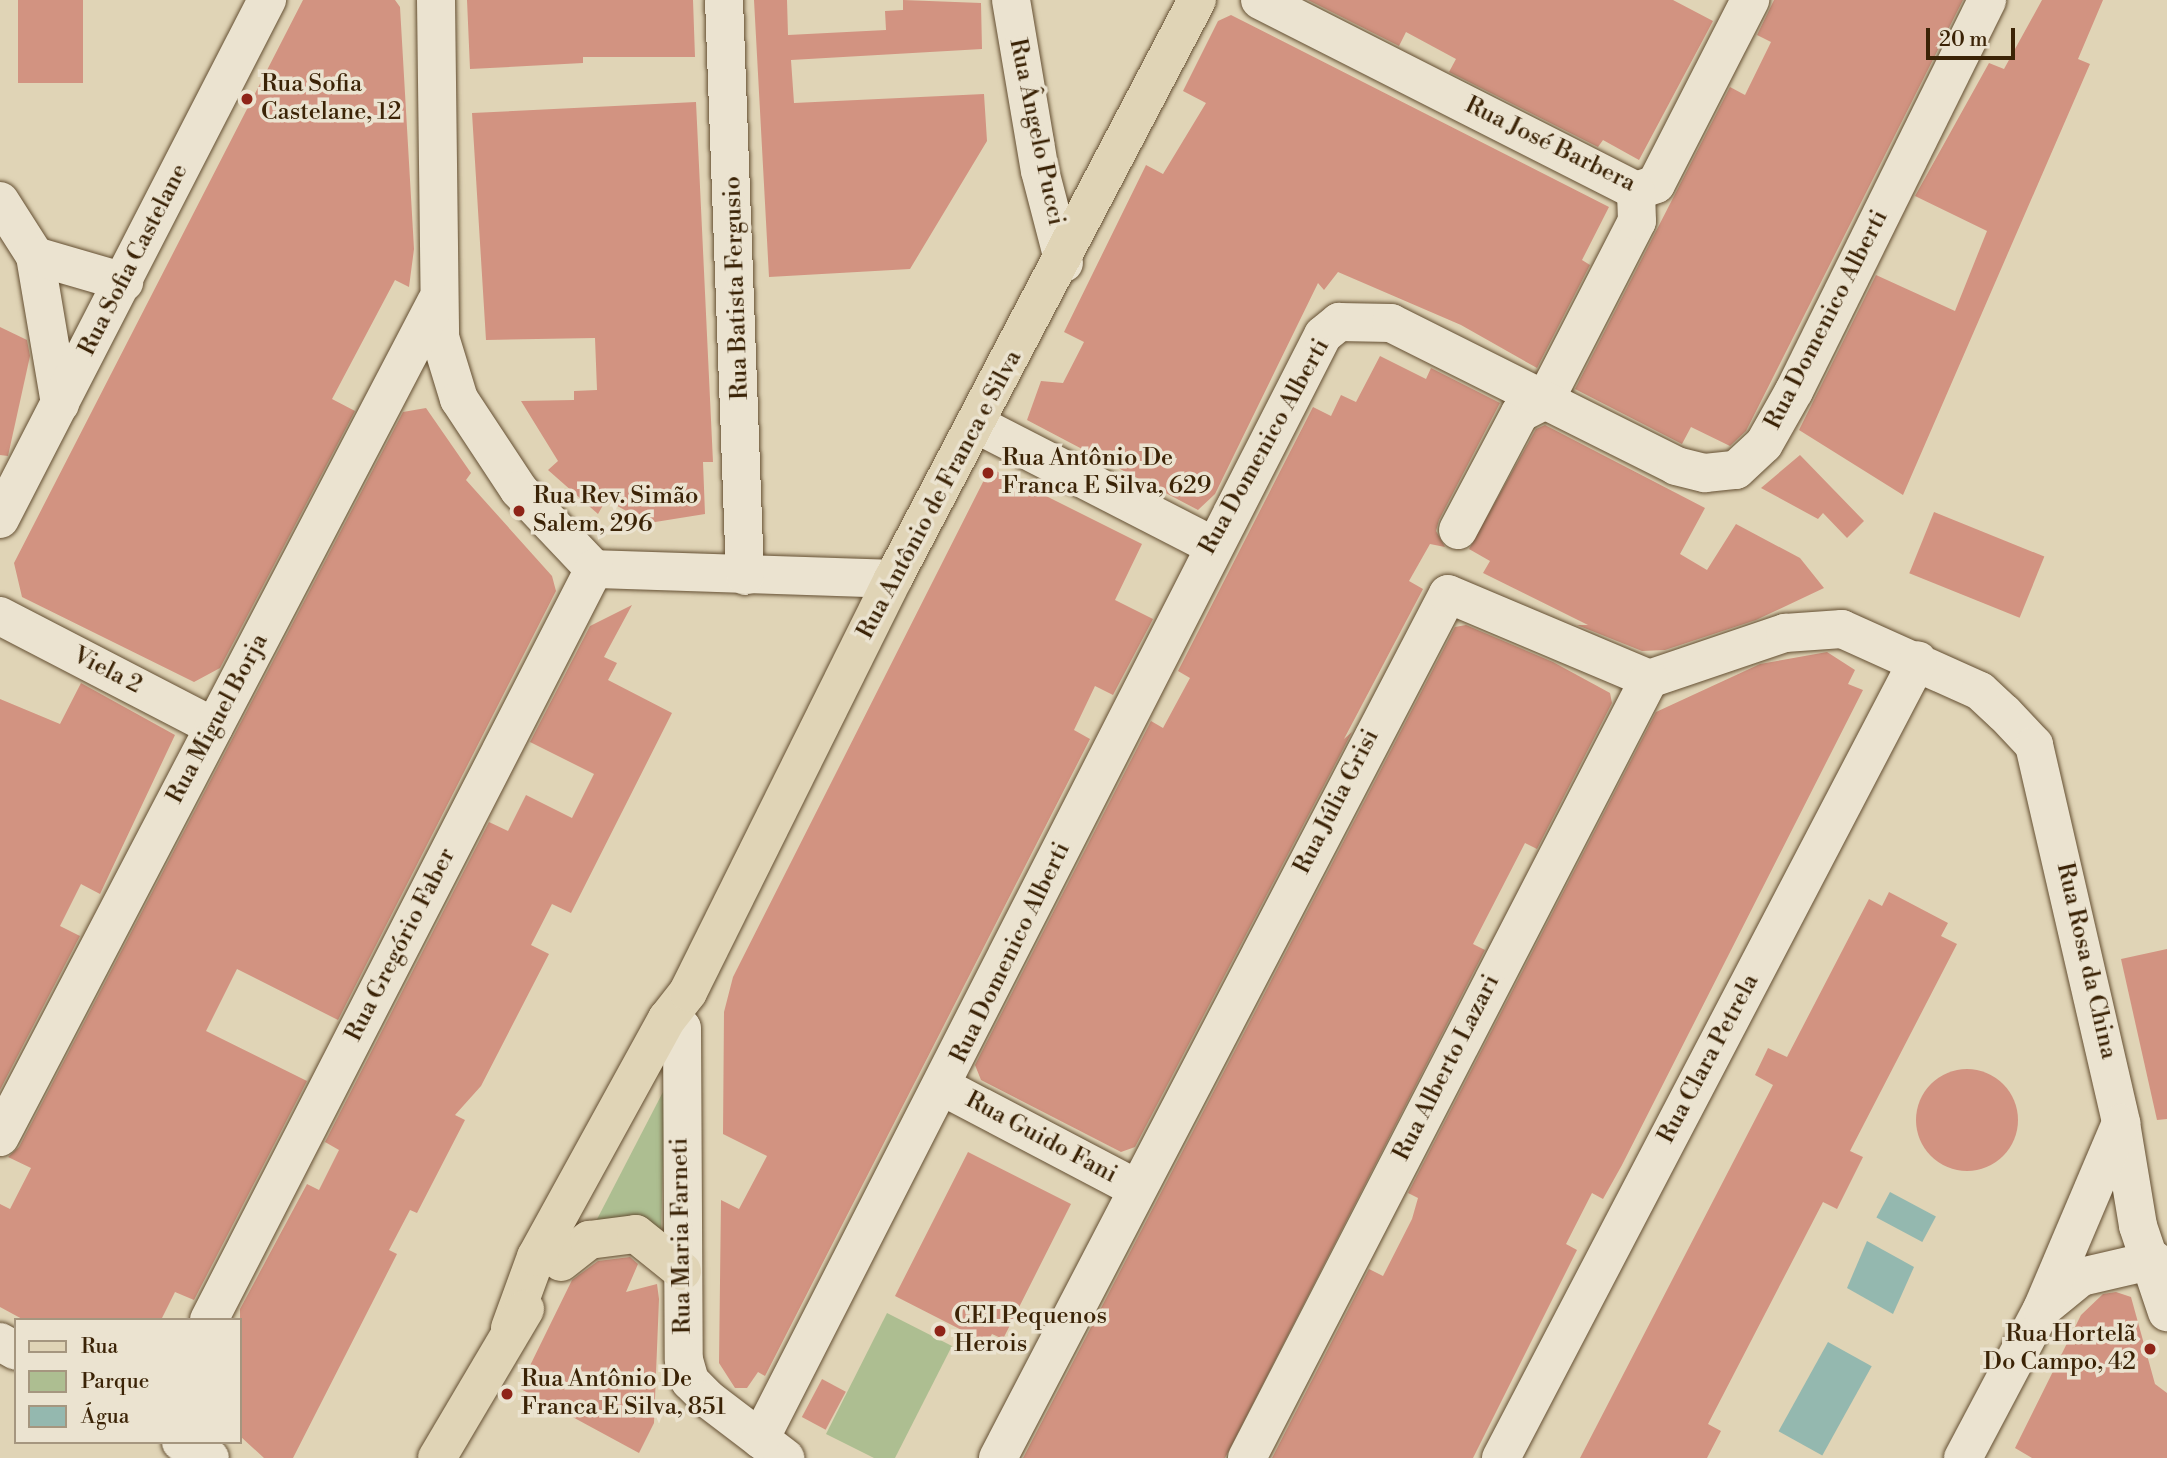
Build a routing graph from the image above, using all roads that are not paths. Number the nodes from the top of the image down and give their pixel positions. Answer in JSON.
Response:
{"nodes":[{"id":1,"x":267,"y":0,"type":"edge"},
{"id":2,"x":436,"y":0,"type":"edge"},
{"id":3,"x":724,"y":0,"type":"edge"},
{"id":4,"x":1011,"y":0,"type":"edge"},
{"id":5,"x":1197,"y":0,"type":"edge"},
{"id":6,"x":1260,"y":0,"type":"edge"},
{"id":7,"x":1987,"y":0,"type":"edge"},
{"id":8,"x":1746,"y":1,"type":"edge"},
{"id":9,"x":1636,"y":191,"type":"junction"},
{"id":10,"x":0,"y":201,"type":"edge"},
{"id":11,"x":35,"y":256,"type":"junction"},
{"id":12,"x":1064,"y":263,"type":"junction"},
{"id":13,"x":124,"y":282,"type":"junction"},
{"id":14,"x":436,"y":302,"type":"junction"},
{"id":15,"x":1545,"y":400,"type":"junction"},
{"id":16,"x":60,"y":404,"type":"junction"},
{"id":17,"x":978,"y":425,"type":"junction"},
{"id":18,"x":0,"y":519,"type":"edge"},
{"id":19,"x":1458,"y":530,"type":"dead end"},
{"id":20,"x":1211,"y":545,"type":"junction"},
{"id":21,"x":594,"y":569,"type":"junction"},
{"id":22,"x":746,"y":576,"type":"junction"},
{"id":23,"x":893,"y":579,"type":"junction"},
{"id":24,"x":0,"y":616,"type":"edge"},
{"id":25,"x":1918,"y":660,"type":"junction"},
{"id":26,"x":1649,"y":678,"type":"junction"},
{"id":27,"x":214,"y":727,"type":"junction"},
{"id":28,"x":679,"y":1013,"type":"junction"},
{"id":29,"x":945,"y":1088,"type":"junction"},
{"id":30,"x":2122,"y":1123,"type":"junction"},
{"id":31,"x":0,"y":1137,"type":"edge"},
{"id":32,"x":1137,"y":1189,"type":"junction"},
{"id":33,"x":2154,"y":1260,"type":"junction"},
{"id":34,"x":561,"y":1262,"type":"junction"},
{"id":35,"x":682,"y":1271,"type":"junction"},
{"id":36,"x":2042,"y":1309,"type":"junction"},
{"id":37,"x":2167,"y":1312,"type":"edge"},
{"id":38,"x":210,"y":1318,"type":"edge"},
{"id":39,"x":510,"y":1328,"type":"junction"},
{"id":40,"x":185,"y":1444,"type":"edge"},
{"id":41,"x":773,"y":1449,"type":"edge"},
{"id":42,"x":210,"y":1458,"type":"edge"},
{"id":43,"x":437,"y":1458,"type":"edge"},
{"id":44,"x":998,"y":1458,"type":"edge"},
{"id":45,"x":1247,"y":1458,"type":"edge"},
{"id":46,"x":1501,"y":1458,"type":"edge"},
{"id":47,"x":1963,"y":1458,"type":"edge"}],
"edges":[{"from":1,"to":13,"type":"street","name":"Rua Sofia Castelane"},
{"from":2,"to":14,"type":"street"},
{"from":3,"to":22,"type":"street","name":"Rua Batista Fergusio"},
{"from":4,"to":12,"type":"street","name":"Rua Ângelo Pucci"},
{"from":5,"to":12,"type":"main road","name":"Rua Antônio de Franca e Silva"},
{"from":6,"to":9,"type":"street","name":"Rua José Barbera"},
{"from":7,"to":15,"type":"street","name":"Rua Domenico Alberti"},
{"from":8,"to":9,"type":"street","name":"Rua José Barbera"},
{"from":9,"to":15,"type":"street"},
{"from":10,"to":11,"type":"street"},
{"from":11,"to":13,"type":"street"},
{"from":11,"to":16,"type":"street"},
{"from":12,"to":17,"type":"main road","name":"Rua Antônio de Franca e Silva"},
{"from":13,"to":16,"type":"street","name":"Rua Sofia Castelane"},
{"from":14,"to":21,"type":"street"},
{"from":14,"to":27,"type":"street","name":"Rua Miguel Borja"},
{"from":15,"to":19,"type":"street"},
{"from":15,"to":20,"type":"street","name":"Rua Domenico Alberti"},
{"from":16,"to":18,"type":"street","name":"Rua Sofia Castelane"},
{"from":17,"to":20,"type":"street"},
{"from":17,"to":23,"type":"main road","name":"Rua Antônio de Franca e Silva"},
{"from":20,"to":29,"type":"street","name":"Rua Domenico Alberti"},
{"from":21,"to":22,"type":"street"},
{"from":21,"to":38,"type":"street","name":"Rua Gregório Faber"},
{"from":22,"to":23,"type":"street"},
{"from":23,"to":28,"type":"main road","name":"Rua Antônio de Franca e Silva"},
{"from":24,"to":27,"type":"street","name":"Viela 2"},
{"from":25,"to":26,"type":"street"},
{"from":25,"to":30,"type":"street","name":"Rua Rosa da China"},
{"from":25,"to":46,"type":"street","name":"Rua Clara Petrela"},
{"from":26,"to":32,"type":"street","name":"Rua Júlia Grisi"},
{"from":26,"to":45,"type":"street","name":"Rua Alberto Lazari"},
{"from":27,"to":31,"type":"street","name":"Rua Miguel Borja"},
{"from":28,"to":34,"type":"main road","name":"Rua Antônio de Franca e Silva"},
{"from":28,"to":35,"type":"street","name":"Rua Maria Farneti"},
{"from":28,"to":39,"type":"main road","name":"Rua Antônio de Franca e Silva"},
{"from":29,"to":32,"type":"street","name":"Rua Guido Fani"},
{"from":29,"to":41,"type":"street","name":"Rua Domenico Alberti"},
{"from":30,"to":33,"type":"street","name":"Rua Rosa da China"},
{"from":30,"to":36,"type":"street"},
{"from":32,"to":44,"type":"street","name":"Rua Júlia Grisi"},
{"from":33,"to":36,"type":"street"},
{"from":33,"to":37,"type":"street","name":"Rua Rosa da China"},
{"from":34,"to":35,"type":"main road"},
{"from":34,"to":39,"type":"main road","name":"Rua Antônio de Franca e Silva"},
{"from":35,"to":41,"type":"street","name":"Rua Maria Farneti"},
{"from":36,"to":47,"type":"street"},
{"from":39,"to":43,"type":"main road","name":"Rua Antônio de Franca e Silva"},
{"from":40,"to":42,"type":"street"}]}
